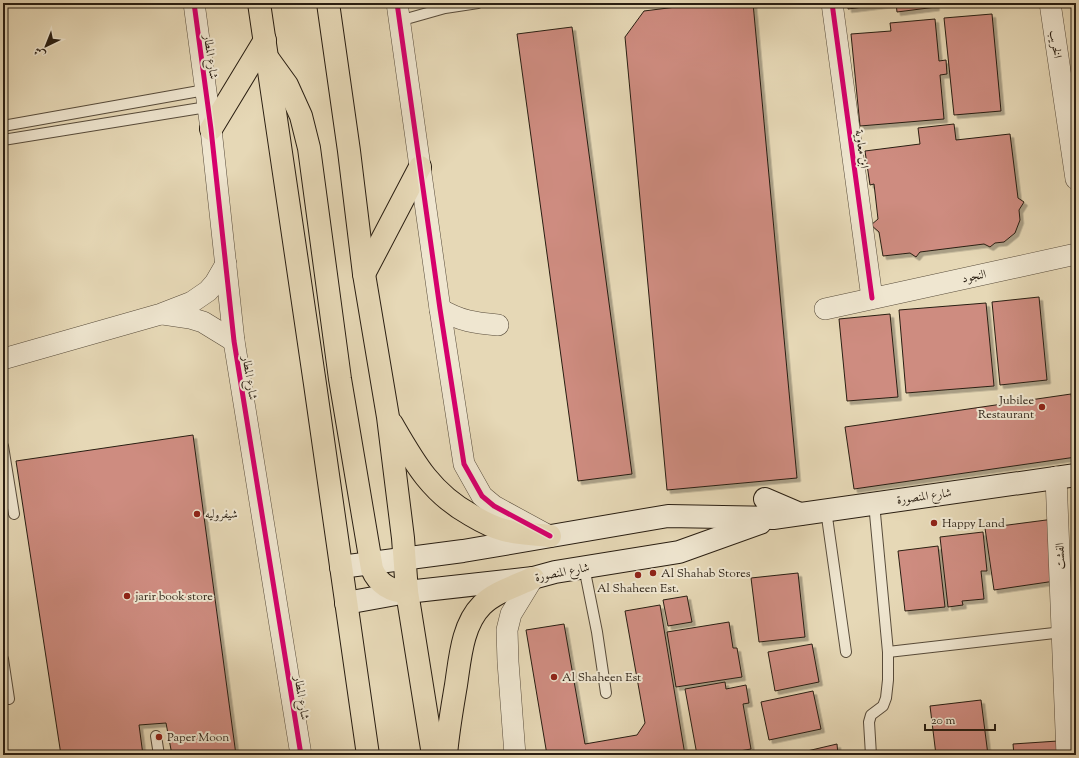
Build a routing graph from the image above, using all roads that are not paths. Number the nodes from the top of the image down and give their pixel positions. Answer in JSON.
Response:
{"nodes":[{"id":1,"x":194,"y":3,"type":"edge"},
{"id":2,"x":259,"y":3,"type":"edge"},
{"id":3,"x":328,"y":3,"type":"edge"},
{"id":4,"x":478,"y":3,"type":"edge"},
{"id":5,"x":832,"y":3,"type":"edge"},
{"id":6,"x":1050,"y":3,"type":"edge"},
{"id":7,"x":398,"y":12,"type":"edge"},
{"id":8,"x":266,"y":49,"type":"junction"},
{"id":9,"x":206,"y":99,"type":"junction"},
{"id":10,"x":3,"y":126,"type":"edge"},
{"id":11,"x":211,"y":129,"type":"junction"},
{"id":12,"x":3,"y":140,"type":"edge"},
{"id":13,"x":420,"y":167,"type":"junction"},
{"id":14,"x":1076,"y":179,"type":"edge"},
{"id":15,"x":1076,"y":254,"type":"edge"},
{"id":16,"x":226,"y":264,"type":"junction"},
{"id":17,"x":364,"y":274,"type":"junction"},
{"id":18,"x":872,"y":298,"type":"junction"},
{"id":19,"x":440,"y":309,"type":"junction"},
{"id":20,"x":825,"y":309,"type":"dead end"},
{"id":21,"x":161,"y":314,"type":"junction"},
{"id":22,"x":498,"y":325,"type":"dead end"},
{"id":23,"x":234,"y":341,"type":"junction"},
{"id":24,"x":3,"y":359,"type":"edge"},
{"id":25,"x":388,"y":416,"type":"junction"},
{"id":26,"x":3,"y":446,"type":"edge"},
{"id":27,"x":1066,"y":476,"type":"edge"},
{"id":28,"x":874,"y":503,"type":"junction"},
{"id":29,"x":769,"y":508,"type":"junction"},
{"id":30,"x":826,"y":510,"type":"junction"},
{"id":31,"x":14,"y":514,"type":"dead end"},
{"id":32,"x":550,"y":536,"type":"junction"},
{"id":33,"x":404,"y":559,"type":"junction"},
{"id":34,"x":371,"y":563,"type":"junction"},
{"id":35,"x":341,"y":567,"type":"junction"},
{"id":36,"x":584,"y":567,"type":"junction"},
{"id":37,"x":533,"y":578,"type":"junction"},
{"id":38,"x":407,"y":592,"type":"junction"},
{"id":39,"x":346,"y":603,"type":"junction"},
{"id":40,"x":1063,"y":632,"type":"junction"},
{"id":41,"x":846,"y":652,"type":"dead end"},
{"id":42,"x":888,"y":652,"type":"junction"},
{"id":43,"x":3,"y":658,"type":"edge"},
{"id":44,"x":606,"y":693,"type":"dead end"},
{"id":45,"x":9,"y":699,"type":"dead end"},
{"id":46,"x":156,"y":736,"type":"dead end"},
{"id":47,"x":159,"y":755,"type":"edge"},
{"id":48,"x":301,"y":755,"type":"edge"},
{"id":49,"x":368,"y":755,"type":"edge"},
{"id":50,"x":434,"y":755,"type":"edge"},
{"id":51,"x":446,"y":755,"type":"edge"},
{"id":52,"x":515,"y":755,"type":"edge"},
{"id":53,"x":871,"y":755,"type":"edge"},
{"id":54,"x":1067,"y":755,"type":"edge"}],
"edges":[{"from":1,"to":9,"type":"street","name":"شارع المطار"},
{"from":2,"to":8,"type":"main road"},
{"from":3,"to":17,"type":"main road"},
{"from":4,"to":7,"type":"lane"},
{"from":5,"to":18,"type":"street","name":"ابن معاوية"},
{"from":6,"to":14,"type":"street","name":"الخريب"},
{"from":7,"to":13,"type":"street"},
{"from":8,"to":11,"type":"main road"},
{"from":8,"to":34,"type":"main road"},
{"from":8,"to":35,"type":"main road"},
{"from":9,"to":10,"type":"lane"},
{"from":9,"to":11,"type":"street","name":"شارع المطار"},
{"from":9,"to":12,"type":"lane"},
{"from":11,"to":16,"type":"street","name":"شارع المطار"},
{"from":13,"to":17,"type":"main road"},
{"from":13,"to":19,"type":"street"},
{"from":15,"to":18,"type":"street","name":"النجود"},
{"from":16,"to":21,"type":"street"},
{"from":16,"to":23,"type":"street","name":"شارع المطار"},
{"from":17,"to":25,"type":"main road"},
{"from":18,"to":20,"type":"street","name":"النجود"},
{"from":19,"to":22,"type":"street"},
{"from":19,"to":32,"type":"street"},
{"from":21,"to":23,"type":"street"},
{"from":21,"to":24,"type":"street"},
{"from":23,"to":48,"type":"street","name":"شارع المطار"},
{"from":25,"to":32,"type":"main road"},
{"from":25,"to":33,"type":"main road"},
{"from":26,"to":31,"type":"lane"},
{"from":27,"to":28,"type":"main road","name":"شارع المنصورة"},
{"from":27,"to":40,"type":"street","name":"الفشت"},
{"from":28,"to":30,"type":"main road","name":"شارع المنصورة"},
{"from":28,"to":42,"type":"lane"},
{"from":29,"to":30,"type":"main road","name":"شارع المنصورة"},
{"from":29,"to":32,"type":"main road","name":"شارع المنصورة"},
{"from":29,"to":36,"type":"main road","name":"شارع المنصورة"},
{"from":30,"to":41,"type":"lane"},
{"from":32,"to":33,"type":"main road","name":"شارع المنصورة"},
{"from":33,"to":34,"type":"main road","name":"شارع المنصورة"},
{"from":33,"to":38,"type":"main road"},
{"from":34,"to":35,"type":"main road","name":"شارع المنصورة"},
{"from":34,"to":38,"type":"main road"},
{"from":35,"to":39,"type":"main road"},
{"from":36,"to":37,"type":"main road","name":"شارع المنصورة"},
{"from":36,"to":44,"type":"lane"},
{"from":37,"to":38,"type":"main road","name":"شارع المنصورة"},
{"from":37,"to":51,"type":"main road"},
{"from":37,"to":52,"type":"street"},
{"from":38,"to":39,"type":"main road","name":"شارع المنصورة"},
{"from":38,"to":50,"type":"main road"},
{"from":39,"to":49,"type":"main road"},
{"from":40,"to":42,"type":"lane"},
{"from":40,"to":54,"type":"street","name":"الفشت"},
{"from":42,"to":53,"type":"lane"},
{"from":43,"to":45,"type":"lane"},
{"from":46,"to":47,"type":"lane"}]}
